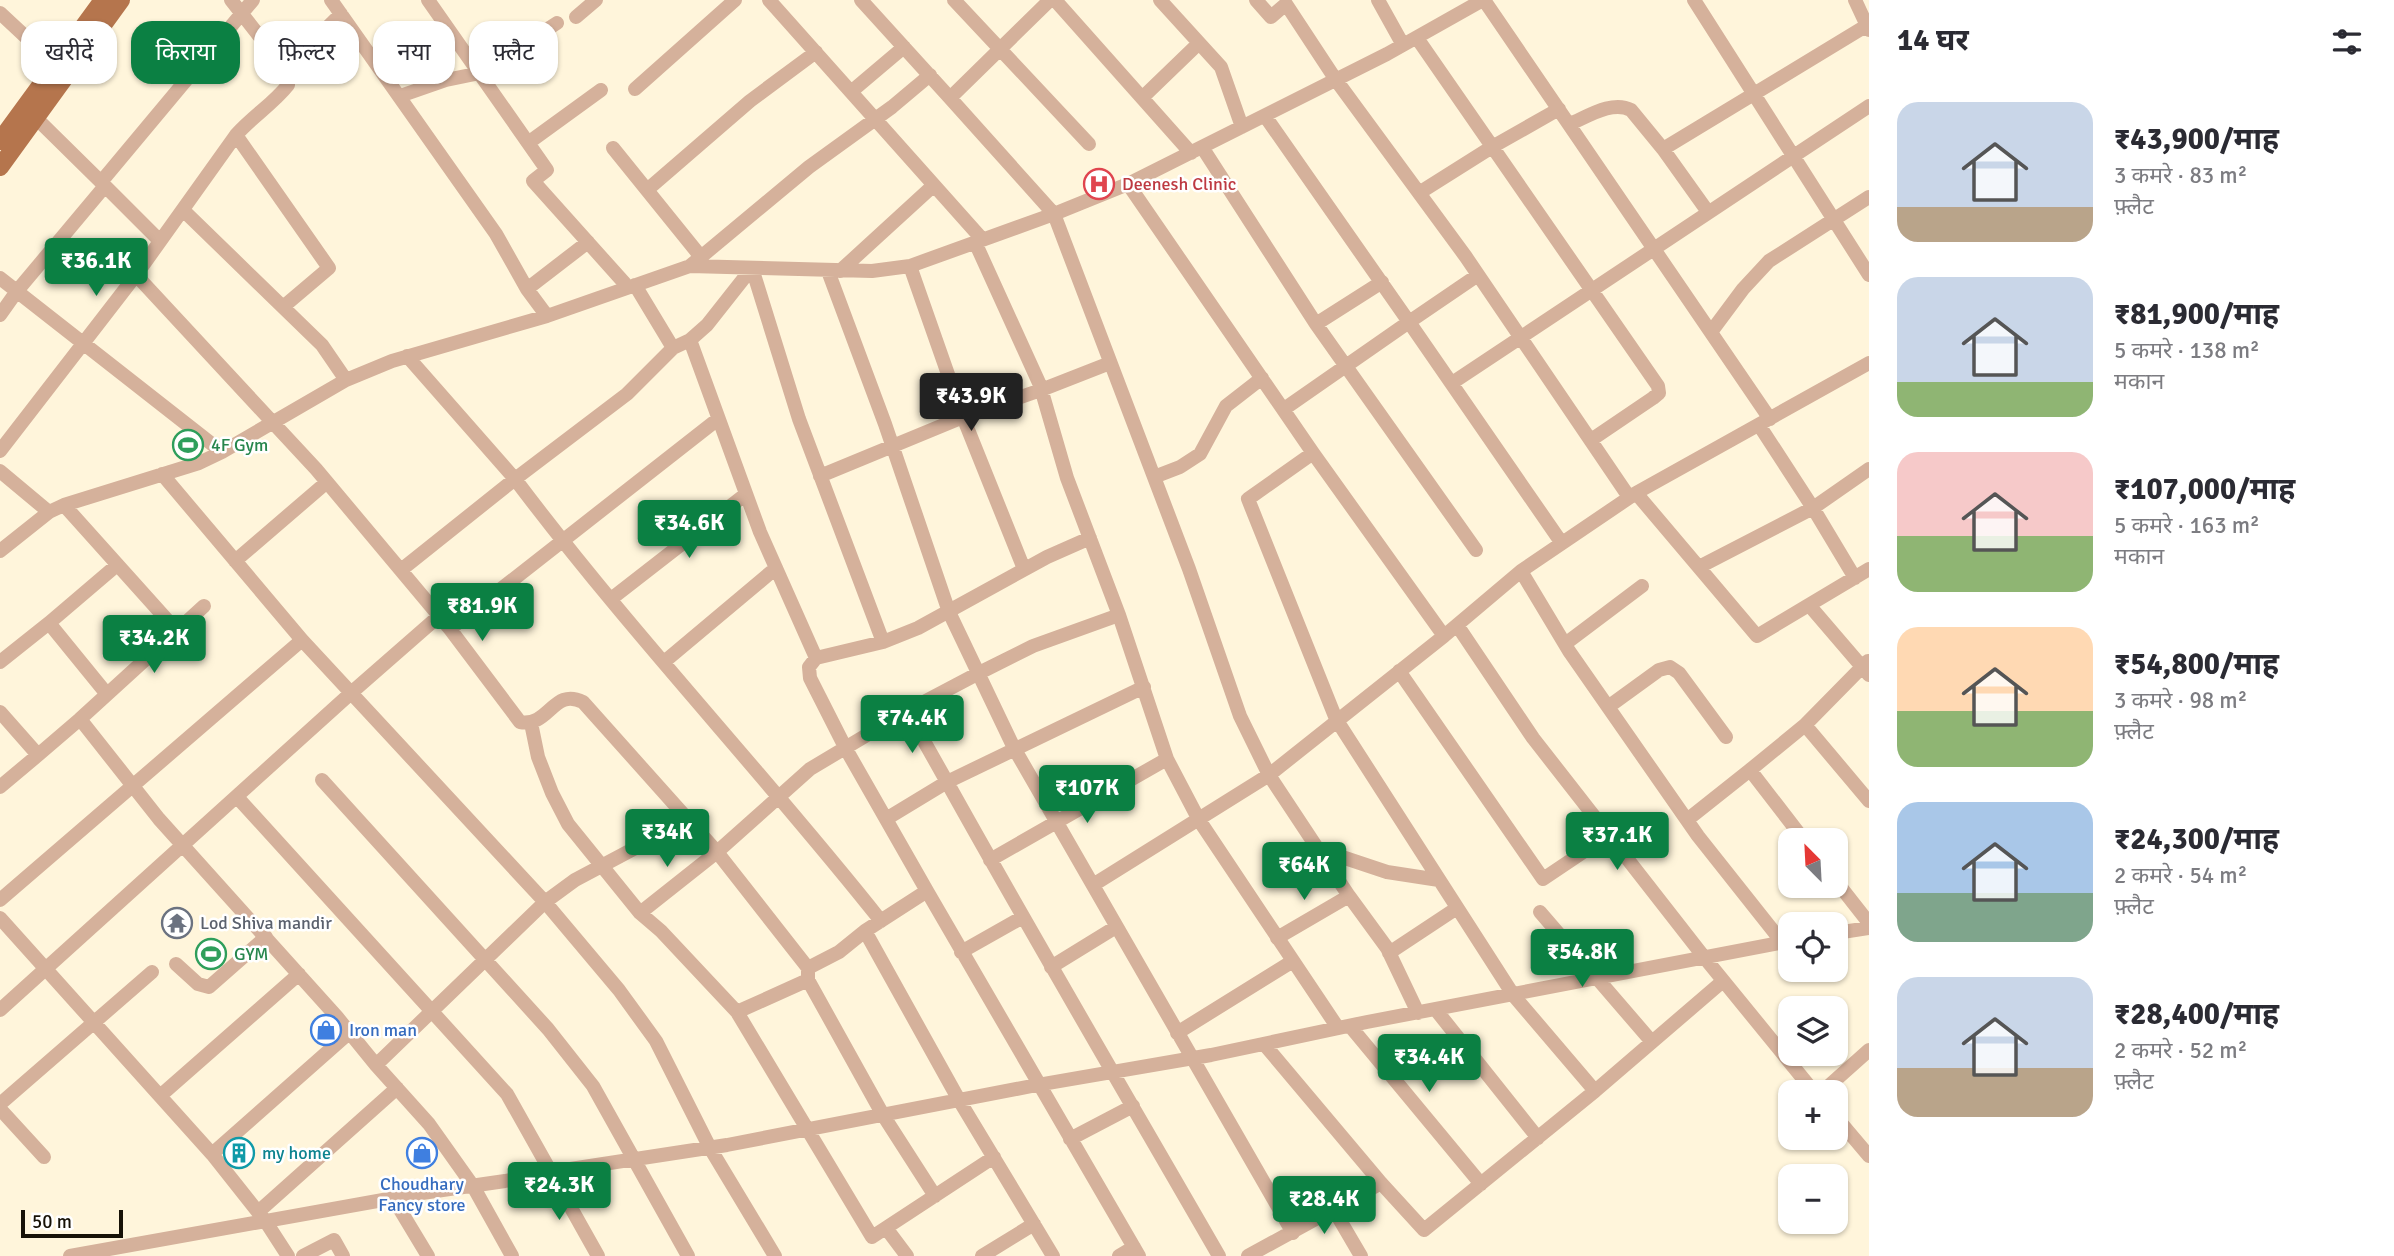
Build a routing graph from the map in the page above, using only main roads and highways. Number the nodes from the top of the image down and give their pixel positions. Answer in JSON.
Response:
{"nodes":[{"id":1,"x":103,"y":0,"type":"edge"},
{"id":2,"x":121,"y":0,"type":"edge"},
{"id":3,"x":2,"y":136,"type":"edge"},
{"id":4,"x":0,"y":167,"type":"edge"}],
"edges":[{"from":1,"to":3,"type":"main road"},
{"from":2,"to":4,"type":"main road"}]}
